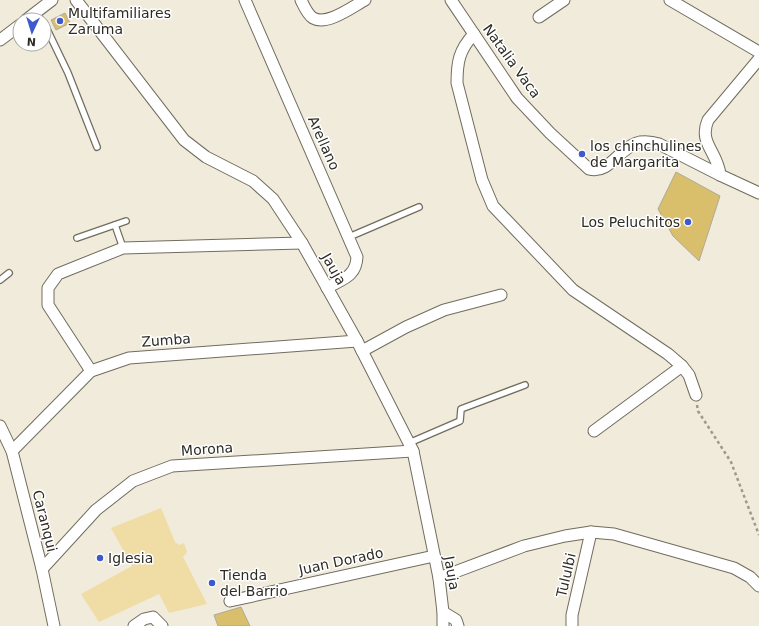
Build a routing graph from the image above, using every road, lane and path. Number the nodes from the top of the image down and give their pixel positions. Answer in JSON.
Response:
{"nodes":[{"id":1,"x":52,"y":0,"type":"edge"},
{"id":2,"x":76,"y":0,"type":"edge"},
{"id":3,"x":245,"y":0,"type":"edge"},
{"id":4,"x":301,"y":0,"type":"edge"},
{"id":5,"x":365,"y":0,"type":"edge"},
{"id":6,"x":451,"y":0,"type":"edge"},
{"id":7,"x":564,"y":0,"type":"edge"},
{"id":8,"x":670,"y":0,"type":"edge"},
{"id":9,"x":42,"y":12,"type":"edge"},
{"id":10,"x":539,"y":17,"type":"dead end"},
{"id":11,"x":12,"y":31,"type":"edge"},
{"id":12,"x":474,"y":34,"type":"junction"},
{"id":13,"x":0,"y":40,"type":"edge"},
{"id":14,"x":52,"y":40,"type":"edge"},
{"id":15,"x":759,"y":52,"type":"edge"},
{"id":16,"x":759,"y":59,"type":"edge"},
{"id":17,"x":97,"y":146,"type":"dead end"},
{"id":18,"x":720,"y":175,"type":"junction"},
{"id":19,"x":759,"y":193,"type":"edge"},
{"id":20,"x":419,"y":207,"type":"dead end"},
{"id":21,"x":126,"y":221,"type":"dead end"},
{"id":22,"x":115,"y":225,"type":"junction"},
{"id":23,"x":349,"y":237,"type":"junction"},
{"id":24,"x":77,"y":238,"type":"dead end"},
{"id":25,"x":302,"y":243,"type":"junction"},
{"id":26,"x":123,"y":248,"type":"junction"},
{"id":27,"x":9,"y":273,"type":"dead end"},
{"id":28,"x":0,"y":280,"type":"edge"},
{"id":29,"x":327,"y":288,"type":"junction"},
{"id":30,"x":501,"y":295,"type":"dead end"},
{"id":31,"x":359,"y":346,"type":"junction"},
{"id":32,"x":682,"y":366,"type":"junction"},
{"id":33,"x":91,"y":371,"type":"junction"},
{"id":34,"x":525,"y":385,"type":"dead end"},
{"id":35,"x":696,"y":395,"type":"joint"},
{"id":36,"x":0,"y":426,"type":"edge"},
{"id":37,"x":594,"y":431,"type":"dead end"},
{"id":38,"x":411,"y":447,"type":"junction"},
{"id":39,"x":12,"y":451,"type":"junction"},
{"id":40,"x":591,"y":532,"type":"junction"},
{"id":41,"x":759,"y":535,"type":"edge"},
{"id":42,"x":434,"y":556,"type":"junction"},
{"id":43,"x":42,"y":569,"type":"junction"},
{"id":44,"x":439,"y":578,"type":"junction"},
{"id":45,"x":759,"y":586,"type":"edge"},
{"id":46,"x":230,"y":601,"type":"dead end"},
{"id":47,"x":443,"y":612,"type":"junction"},
{"id":48,"x":54,"y":626,"type":"edge"},
{"id":49,"x":134,"y":626,"type":"edge"},
{"id":50,"x":162,"y":626,"type":"edge"},
{"id":51,"x":443,"y":626,"type":"edge"},
{"id":52,"x":458,"y":626,"type":"edge"},
{"id":53,"x":572,"y":626,"type":"edge"}],
"edges":[{"from":1,"to":9,"type":"street"},
{"from":2,"to":25,"type":"street","name":"Jauja"},
{"from":3,"to":23,"type":"street","name":"Arellano"},
{"from":4,"to":5,"type":"street"},
{"from":6,"to":12,"type":"street","name":"Natalia Vaca"},
{"from":7,"to":10,"type":"street"},
{"from":8,"to":15,"type":"street"},
{"from":11,"to":13,"type":"street"},
{"from":12,"to":18,"type":"street","name":"Natalia Vaca"},
{"from":12,"to":32,"type":"street"},
{"from":14,"to":17,"type":"lane"},
{"from":16,"to":18,"type":"street"},
{"from":18,"to":19,"type":"street","name":"Natalia Vaca"},
{"from":20,"to":23,"type":"lane"},
{"from":21,"to":22,"type":"lane"},
{"from":22,"to":24,"type":"lane"},
{"from":22,"to":26,"type":"lane"},
{"from":23,"to":29,"type":"street","name":"Arellano"},
{"from":25,"to":26,"type":"street"},
{"from":25,"to":29,"type":"street","name":"Jauja"},
{"from":26,"to":33,"type":"street"},
{"from":27,"to":28,"type":"lane"},
{"from":29,"to":31,"type":"street","name":"Jauja"},
{"from":30,"to":31,"type":"street"},
{"from":31,"to":33,"type":"street","name":"Zumba"},
{"from":31,"to":38,"type":"street","name":"Jauja"},
{"from":32,"to":35,"type":"street"},
{"from":32,"to":37,"type":"street"},
{"from":33,"to":39,"type":"street","name":"Zumba"},
{"from":34,"to":38,"type":"lane"},
{"from":35,"to":41,"type":"path"},
{"from":36,"to":39,"type":"street","name":"Caranqui"},
{"from":38,"to":42,"type":"street","name":"Jauja"},
{"from":38,"to":43,"type":"street","name":"Morona"},
{"from":39,"to":43,"type":"street","name":"Caranqui"},
{"from":40,"to":44,"type":"street"},
{"from":40,"to":45,"type":"street"},
{"from":40,"to":53,"type":"street","name":"Tululbi"},
{"from":42,"to":44,"type":"street","name":"Jauja"},
{"from":42,"to":46,"type":"street","name":"Juan Dorado"},
{"from":43,"to":48,"type":"street","name":"Caranqui"},
{"from":44,"to":47,"type":"street","name":"Jauja"},
{"from":47,"to":51,"type":"street","name":"Jauja"},
{"from":47,"to":52,"type":"street"},
{"from":49,"to":50,"type":"street"}]}
